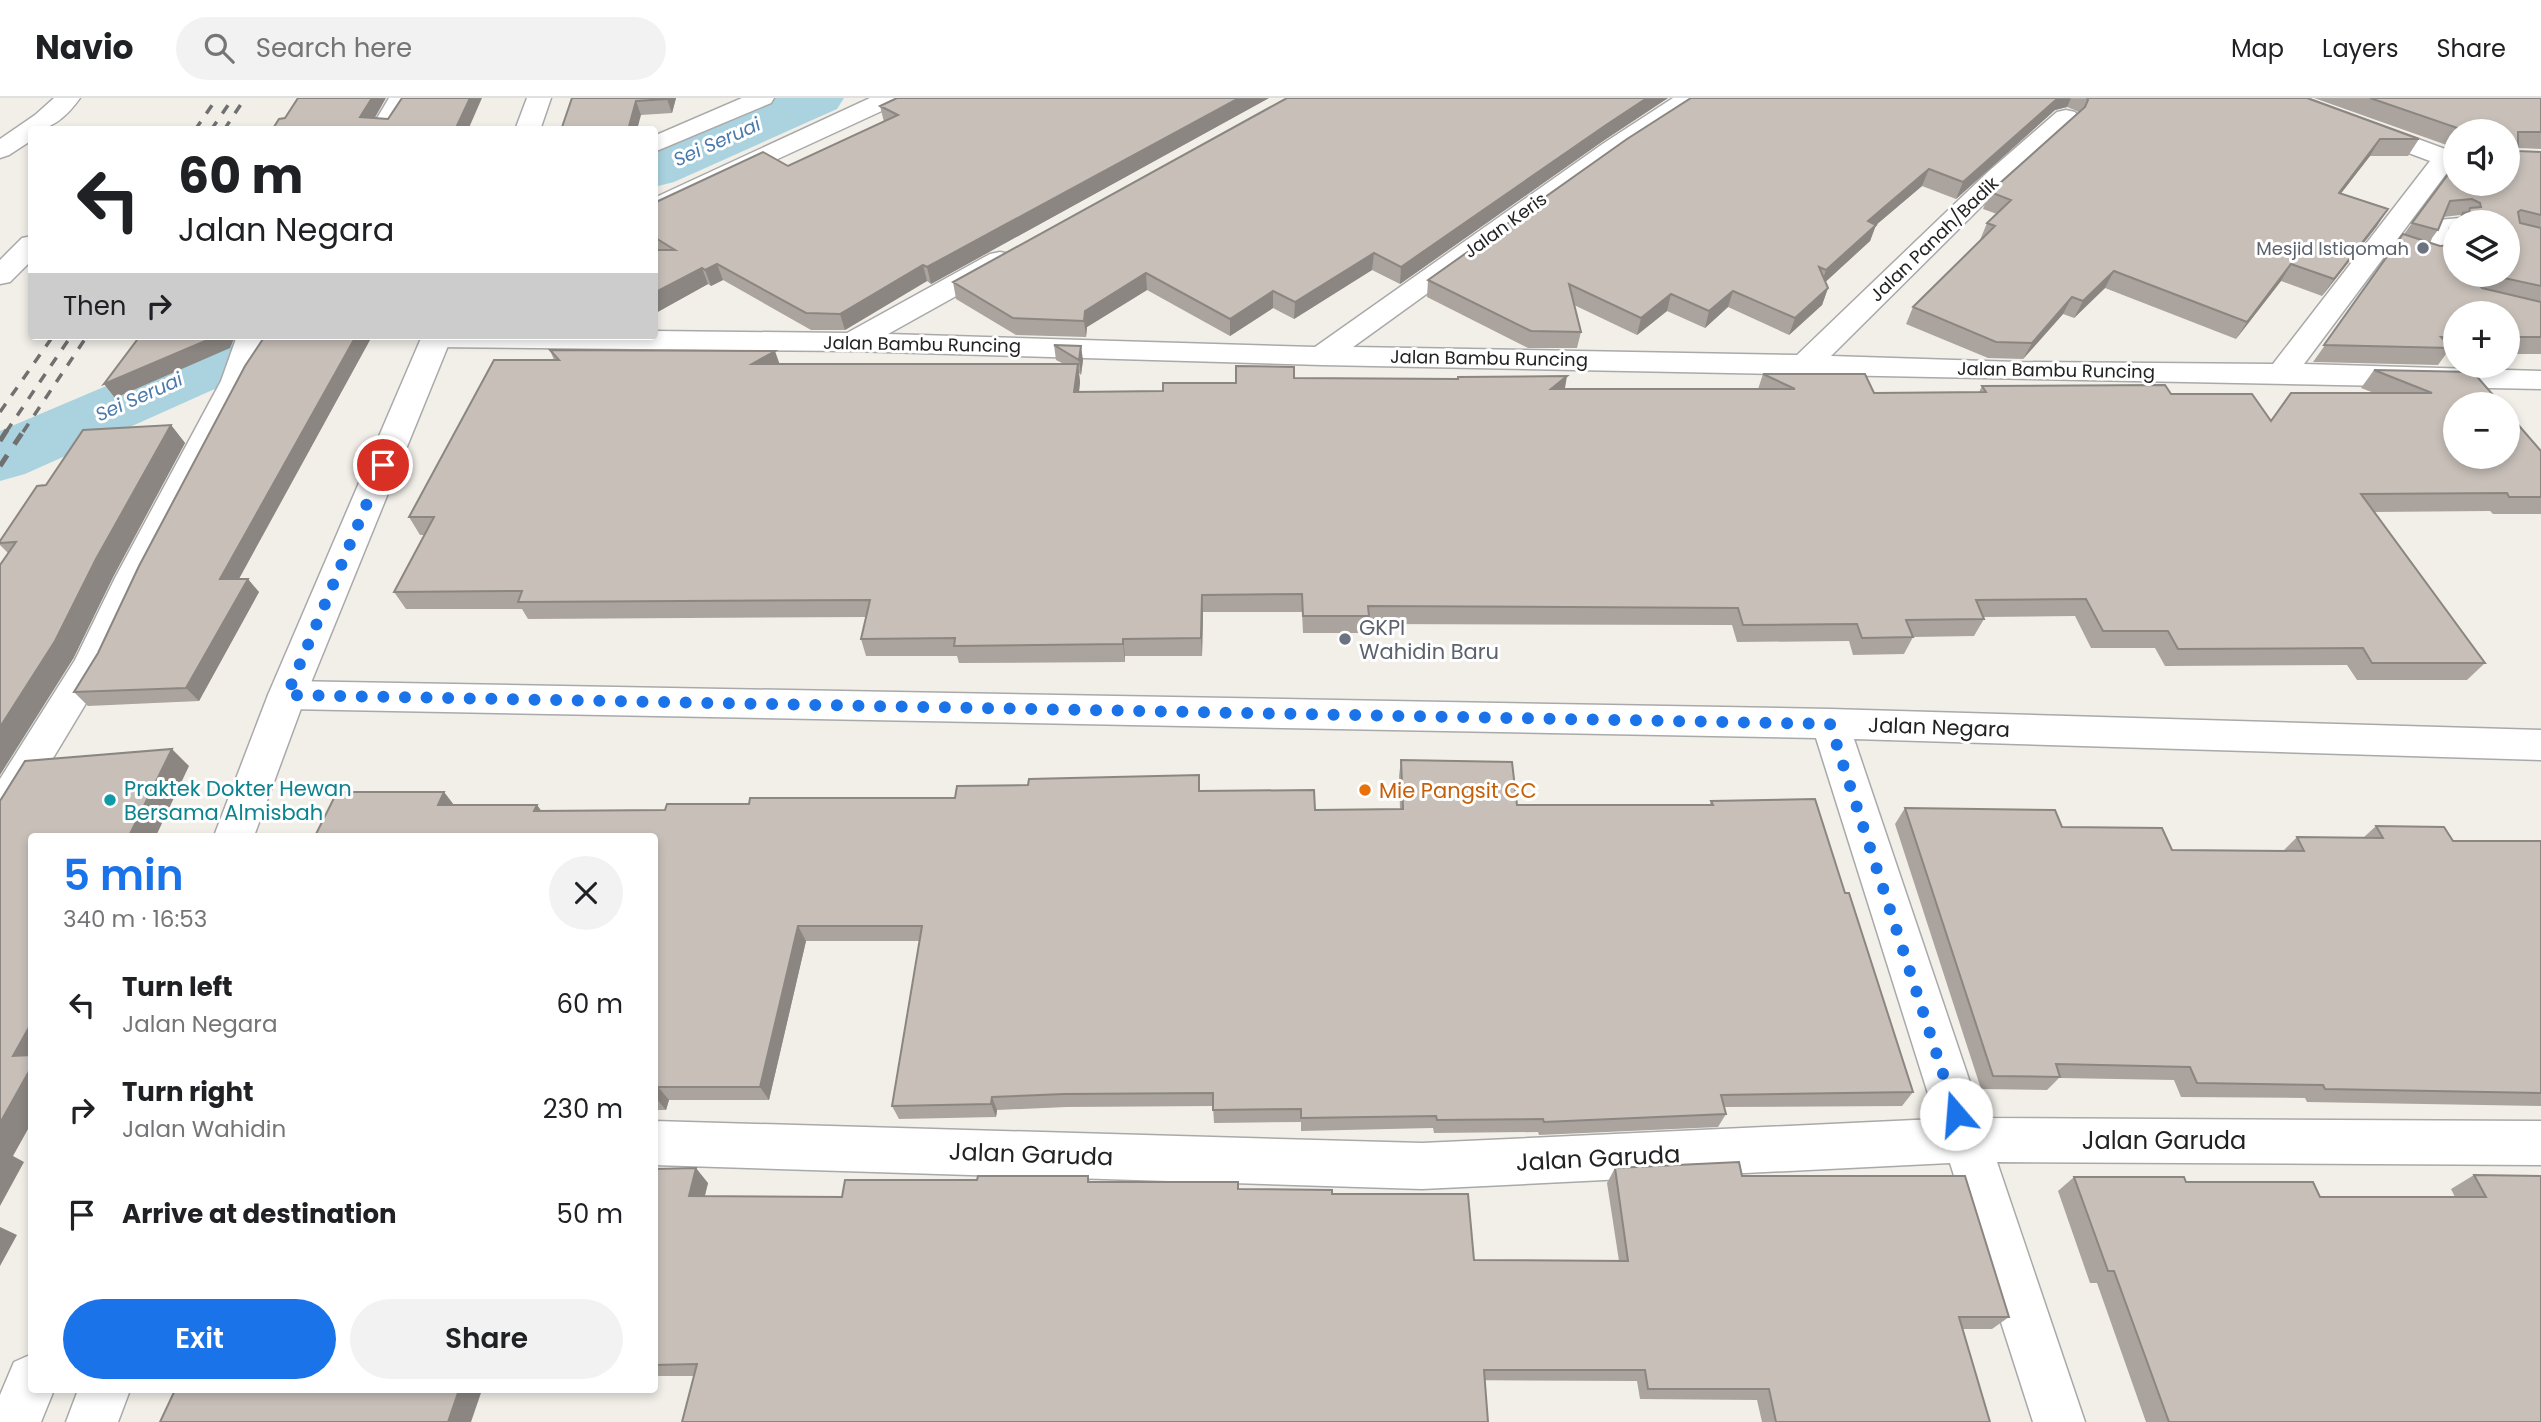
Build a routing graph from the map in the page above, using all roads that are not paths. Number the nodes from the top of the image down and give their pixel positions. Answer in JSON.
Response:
{"nodes":[{"id":1,"x":68,"y":98,"type":"edge"},
{"id":2,"x":401,"y":98,"type":"edge"},
{"id":3,"x":539,"y":98,"type":"edge"},
{"id":4,"x":762,"y":98,"type":"edge"},
{"id":5,"x":890,"y":98,"type":"edge"},
{"id":6,"x":1690,"y":98,"type":"edge"},
{"id":7,"x":2284,"y":98,"type":"edge"},
{"id":8,"x":2066,"y":117,"type":"dead end"},
{"id":9,"x":43,"y":125,"type":"edge"},
{"id":10,"x":384,"y":126,"type":"edge"},
{"id":11,"x":528,"y":126,"type":"edge"},
{"id":12,"x":28,"y":134,"type":"edge"},
{"id":13,"x":658,"y":143,"type":"edge"},
{"id":14,"x":0,"y":150,"type":"edge"},
{"id":15,"x":2443,"y":155,"type":"edge"},
{"id":16,"x":2443,"y":167,"type":"edge"},
{"id":17,"x":658,"y":206,"type":"edge"},
{"id":18,"x":2443,"y":223,"type":"edge"},
{"id":19,"x":2383,"y":241,"type":"junction"},
{"id":20,"x":1023,"y":247,"type":"edge"},
{"id":21,"x":28,"y":248,"type":"edge"},
{"id":22,"x":0,"y":276,"type":"edge"},
{"id":23,"x":250,"y":340,"type":"edge"},
{"id":24,"x":436,"y":340,"type":"edge"},
{"id":25,"x":658,"y":340,"type":"edge"},
{"id":26,"x":852,"y":342,"type":"junction"},
{"id":27,"x":1322,"y":356,"type":"junction"},
{"id":28,"x":1805,"y":363,"type":"junction"},
{"id":29,"x":2282,"y":373,"type":"junction"},
{"id":30,"x":2541,"y":380,"type":"edge"},
{"id":31,"x":287,"y":695,"type":"junction"},
{"id":32,"x":1830,"y":724,"type":"junction"},
{"id":33,"x":2541,"y":745,"type":"edge"},
{"id":34,"x":0,"y":812,"type":"edge"},
{"id":35,"x":235,"y":833,"type":"edge"},
{"id":36,"x":1965,"y":1140,"type":"junction"},
{"id":37,"x":658,"y":1143,"type":"edge"},
{"id":38,"x":2541,"y":1143,"type":"edge"},
{"id":39,"x":28,"y":1390,"type":"edge"},
{"id":40,"x":102,"y":1393,"type":"edge"},
{"id":41,"x":15,"y":1422,"type":"edge"},
{"id":42,"x":92,"y":1422,"type":"edge"},
{"id":43,"x":2059,"y":1422,"type":"edge"}],
"edges":[{"from":1,"to":9,"type":"street"},
{"from":2,"to":10,"type":"street"},
{"from":3,"to":11,"type":"street"},
{"from":4,"to":13,"type":"street"},
{"from":5,"to":17,"type":"street"},
{"from":6,"to":27,"type":"street","name":"Jalan Keris"},
{"from":7,"to":15,"type":"street"},
{"from":8,"to":28,"type":"street","name":"Jalan Panah/Badik"},
{"from":12,"to":14,"type":"street"},
{"from":16,"to":19,"type":"street"},
{"from":18,"to":19,"type":"lane"},
{"from":19,"to":29,"type":"street"},
{"from":20,"to":26,"type":"street"},
{"from":21,"to":22,"type":"street"},
{"from":23,"to":34,"type":"street"},
{"from":24,"to":31,"type":"street"},
{"from":25,"to":26,"type":"street","name":"Jalan Bambu Runcing"},
{"from":26,"to":27,"type":"street","name":"Jalan Bambu Runcing"},
{"from":27,"to":28,"type":"street","name":"Jalan Bambu Runcing"},
{"from":28,"to":29,"type":"street","name":"Jalan Bambu Runcing"},
{"from":29,"to":30,"type":"street","name":"Jalan Bambu Runcing"},
{"from":31,"to":32,"type":"street","name":"Jalan Negara"},
{"from":31,"to":35,"type":"street"},
{"from":32,"to":33,"type":"street","name":"Jalan Negara"},
{"from":32,"to":36,"type":"street"},
{"from":36,"to":37,"type":"street","name":"Jalan Garuda"},
{"from":36,"to":38,"type":"street","name":"Jalan Garuda"},
{"from":36,"to":43,"type":"street"},
{"from":39,"to":41,"type":"street"},
{"from":40,"to":42,"type":"street"}]}
